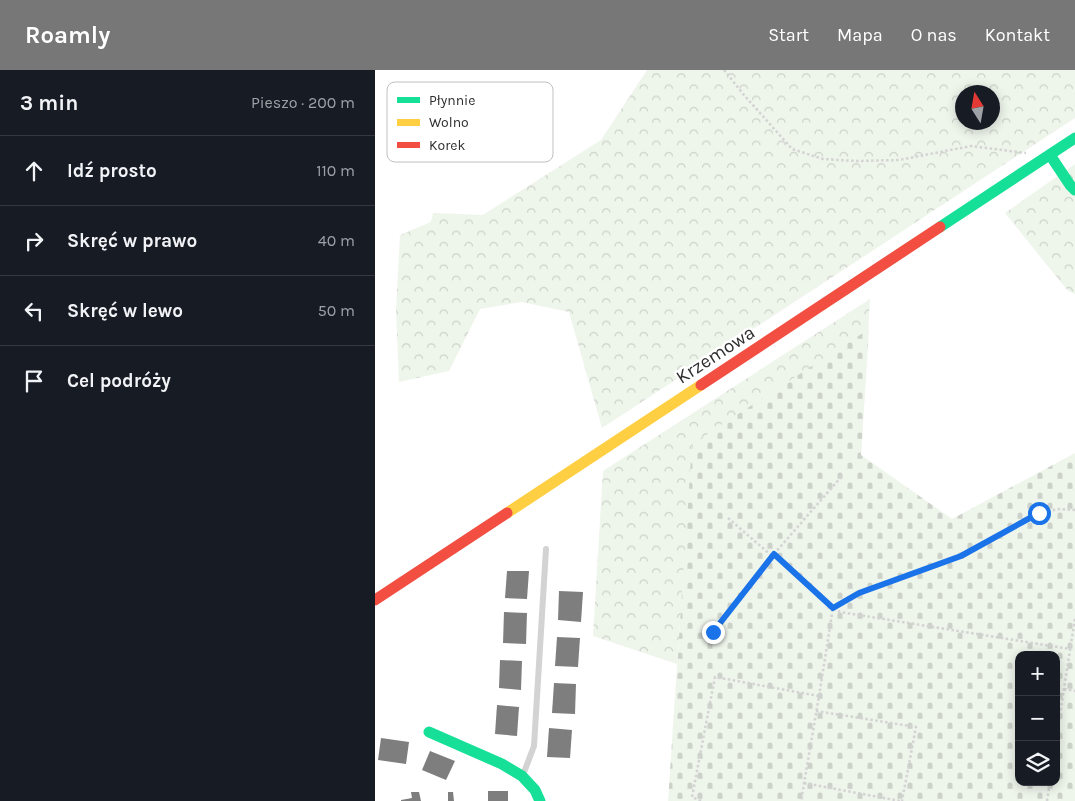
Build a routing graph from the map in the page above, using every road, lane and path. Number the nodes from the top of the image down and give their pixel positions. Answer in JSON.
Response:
{"nodes":[{"id":1,"x":724,"y":70,"type":"edge"},
{"id":2,"x":1075,"y":138,"type":"edge"},
{"id":3,"x":1050,"y":155,"type":"junction"},
{"id":4,"x":1075,"y":190,"type":"edge"},
{"id":5,"x":842,"y":476,"type":"dead end"},
{"id":6,"x":1075,"y":510,"type":"edge"},
{"id":7,"x":728,"y":518,"type":"dead end"},
{"id":8,"x":546,"y":549,"type":"dead end"},
{"id":9,"x":773,"y":555,"type":"junction"},
{"id":10,"x":375,"y":600,"type":"edge"},
{"id":11,"x":833,"y":608,"type":"junction"},
{"id":12,"x":1075,"y":618,"type":"edge"},
{"id":13,"x":713,"y":632,"type":"dead end"},
{"id":14,"x":1070,"y":649,"type":"junction"},
{"id":15,"x":1064,"y":689,"type":"junction"},
{"id":16,"x":1075,"y":691,"type":"edge"},
{"id":17,"x":819,"y":696,"type":"junction"},
{"id":18,"x":817,"y":711,"type":"junction"},
{"id":19,"x":1060,"y":714,"type":"edge"},
{"id":20,"x":429,"y":732,"type":"dead end"},
{"id":21,"x":522,"y":776,"type":"junction"},
{"id":22,"x":804,"y":784,"type":"junction"},
{"id":23,"x":1049,"y":786,"type":"edge"},
{"id":24,"x":540,"y":801,"type":"edge"},
{"id":25,"x":701,"y":801,"type":"edge"},
{"id":26,"x":801,"y":801,"type":"edge"},
{"id":27,"x":901,"y":801,"type":"edge"},
{"id":28,"x":1047,"y":801,"type":"edge"}],
"edges":[{"from":1,"to":3,"type":"path"},
{"from":2,"to":3,"type":"main road","name":"Krzemowa"},
{"from":3,"to":4,"type":"main road"},
{"from":3,"to":10,"type":"main road","name":"Krzemowa"},
{"from":5,"to":9,"type":"path"},
{"from":6,"to":11,"type":"path"},
{"from":7,"to":9,"type":"path"},
{"from":8,"to":21,"type":"lane"},
{"from":9,"to":11,"type":"path"},
{"from":9,"to":13,"type":"path"},
{"from":11,"to":14,"type":"path"},
{"from":11,"to":17,"type":"path"},
{"from":12,"to":14,"type":"path"},
{"from":14,"to":15,"type":"path"},
{"from":15,"to":16,"type":"path"},
{"from":15,"to":19,"type":"path"},
{"from":17,"to":18,"type":"path"},
{"from":17,"to":25,"type":"path"},
{"from":18,"to":22,"type":"path"},
{"from":18,"to":27,"type":"path"},
{"from":20,"to":21,"type":"main road"},
{"from":21,"to":24,"type":"main road"},
{"from":22,"to":26,"type":"path"},
{"from":22,"to":27,"type":"path"},
{"from":23,"to":28,"type":"path"}]}
